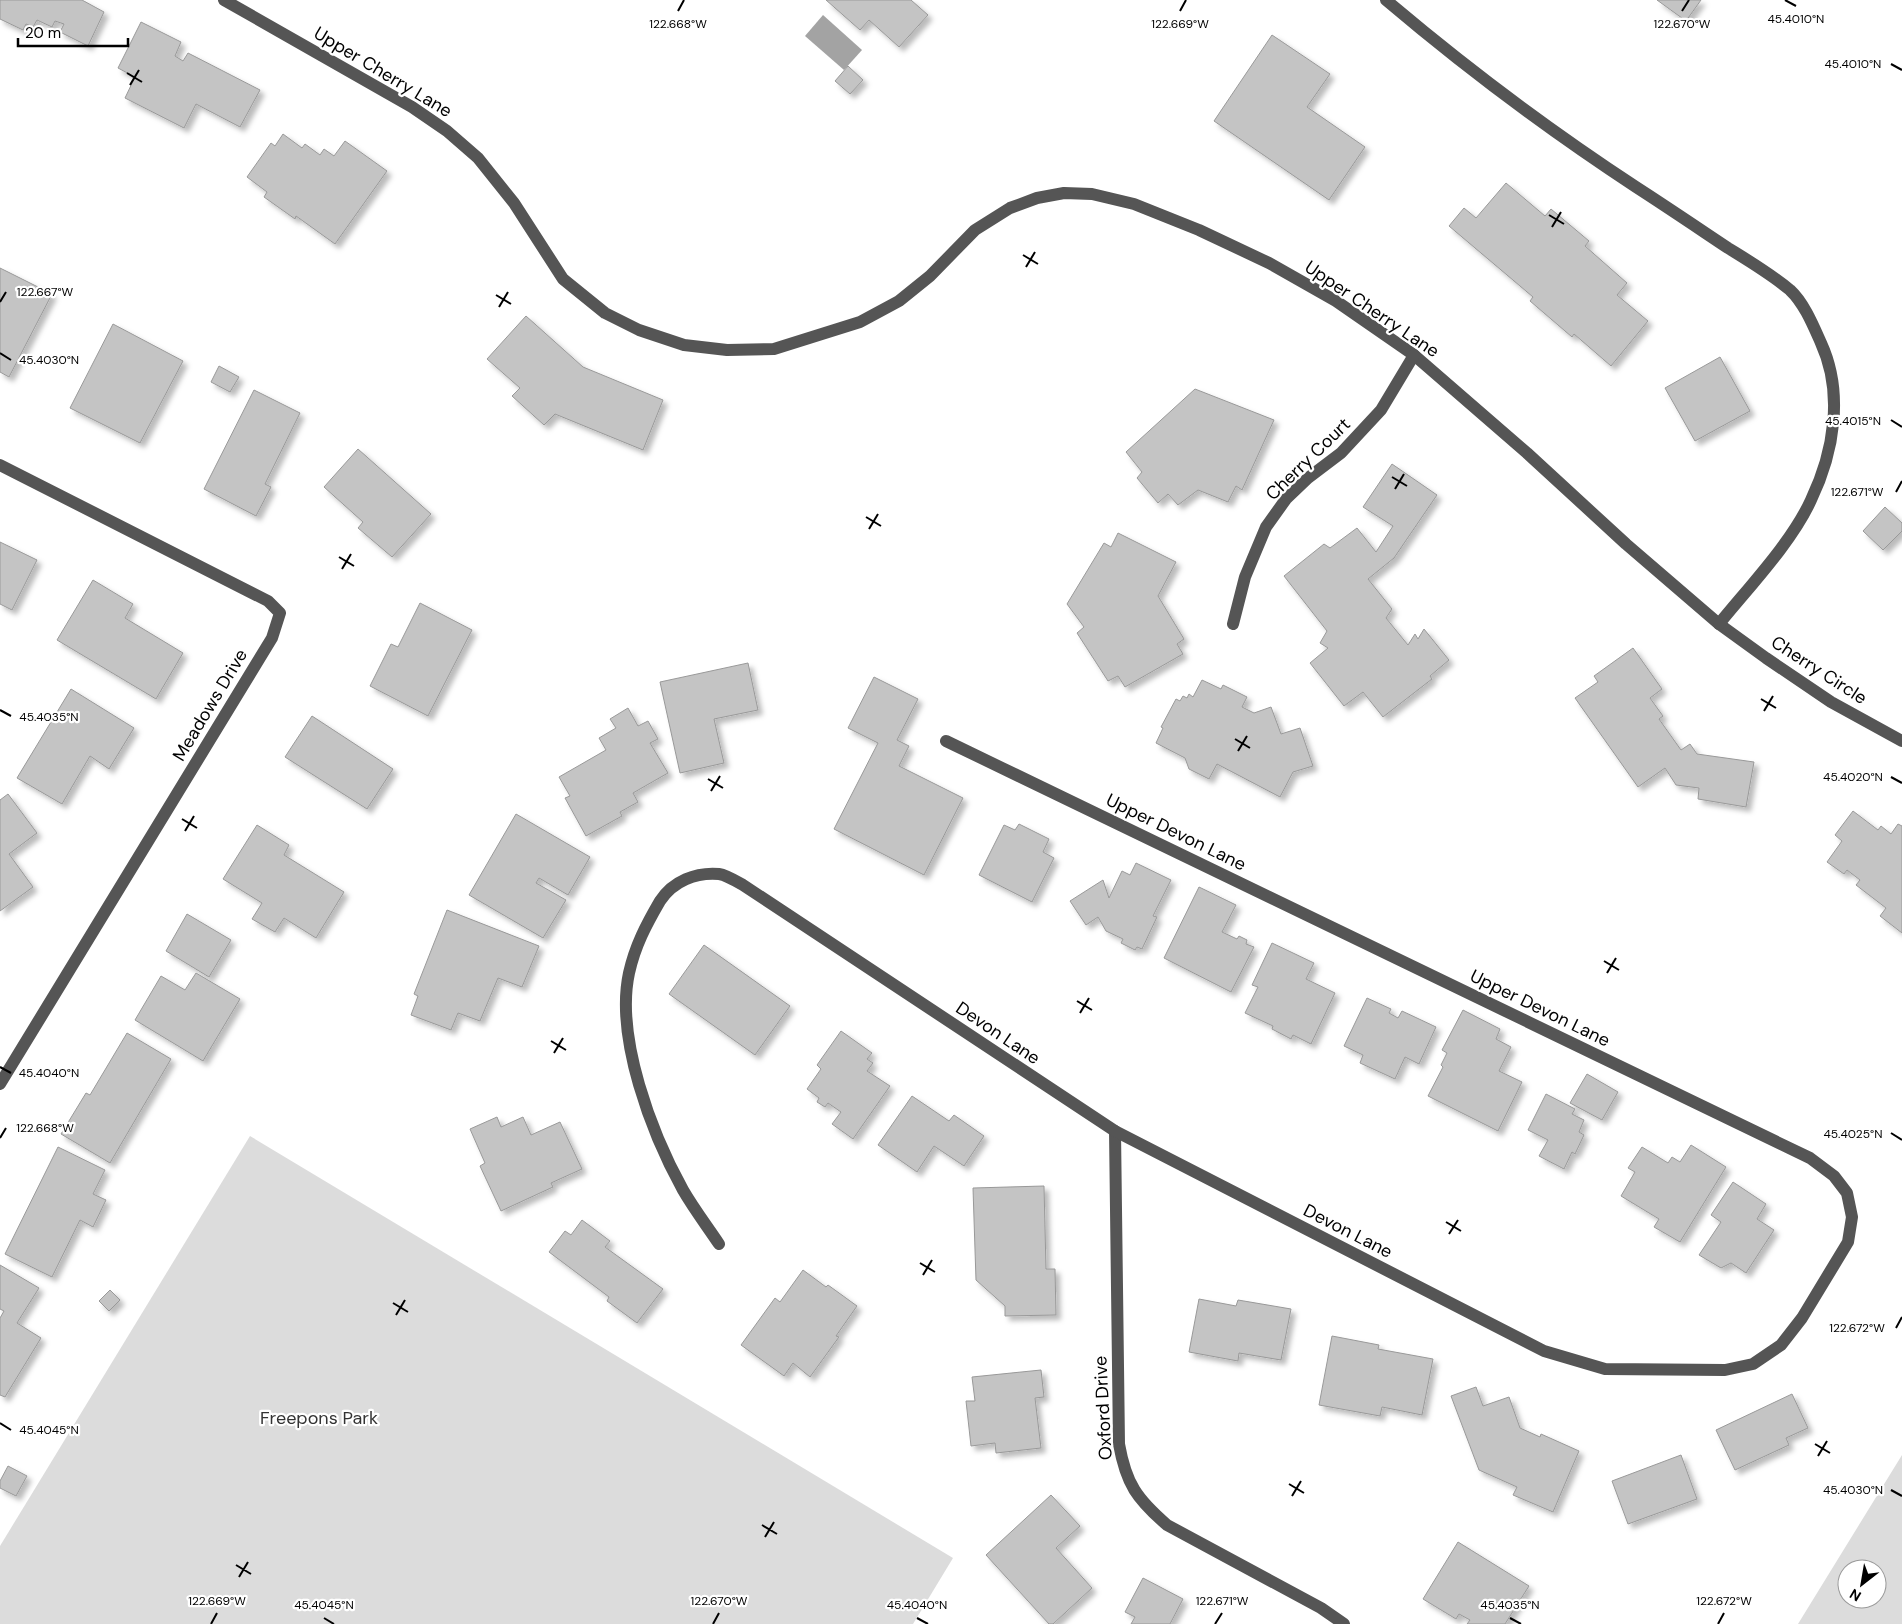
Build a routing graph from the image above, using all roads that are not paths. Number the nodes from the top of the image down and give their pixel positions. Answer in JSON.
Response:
{"nodes":[{"id":1,"x":224,"y":0,"type":"edge"},
{"id":2,"x":1386,"y":0,"type":"edge"},
{"id":3,"x":1414,"y":355,"type":"junction"},
{"id":4,"x":0,"y":465,"type":"edge"},
{"id":5,"x":1233,"y":624,"type":"dead end"},
{"id":6,"x":1719,"y":624,"type":"junction"},
{"id":7,"x":946,"y":741,"type":"dead end"},
{"id":8,"x":1902,"y":741,"type":"edge"},
{"id":9,"x":0,"y":1084,"type":"edge"},
{"id":10,"x":1115,"y":1131,"type":"junction"},
{"id":11,"x":719,"y":1244,"type":"dead end"},
{"id":12,"x":1668,"y":1371,"type":"joint"},
{"id":13,"x":1344,"y":1624,"type":"edge"}],
"edges":[{"from":1,"to":3,"type":"street","name":"Upper Cherry Lane"},
{"from":2,"to":6,"type":"street"},
{"from":3,"to":5,"type":"street","name":"Cherry Court"},
{"from":3,"to":6,"type":"street","name":"Upper Cherry Lane"},
{"from":4,"to":9,"type":"street","name":"Meadows Drive"},
{"from":6,"to":8,"type":"street","name":"Cherry Circle"},
{"from":7,"to":12,"type":"street","name":"Upper Devon Lane"},
{"from":10,"to":11,"type":"street","name":"Devon Lane"},
{"from":10,"to":12,"type":"street","name":"Devon Lane"},
{"from":10,"to":13,"type":"street","name":"Oxford Drive"}]}
